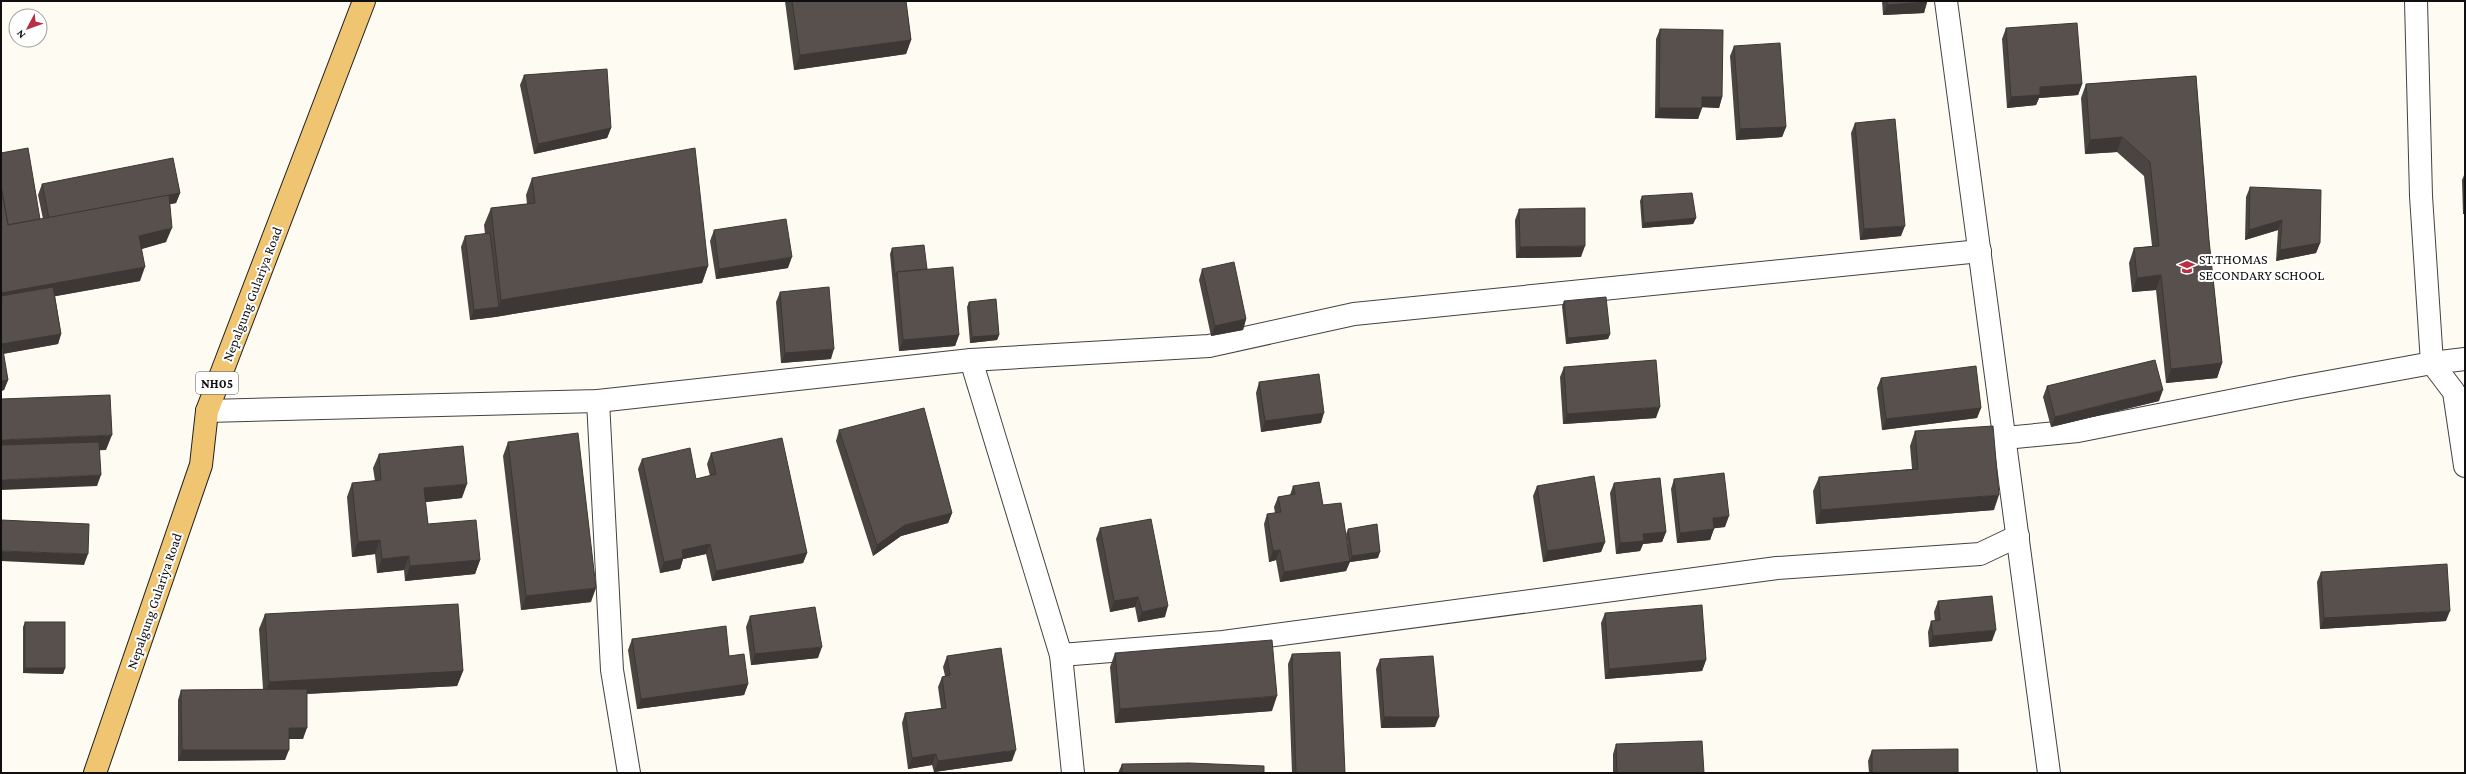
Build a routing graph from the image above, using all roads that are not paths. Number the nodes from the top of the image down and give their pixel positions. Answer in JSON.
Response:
{"nodes":[{"id":1,"x":364,"y":1,"type":"edge"},
{"id":2,"x":1946,"y":1,"type":"edge"},
{"id":3,"x":2416,"y":1,"type":"edge"},
{"id":4,"x":1980,"y":251,"type":"junction"},
{"id":5,"x":2465,"y":359,"type":"edge"},
{"id":6,"x":971,"y":360,"type":"junction"},
{"id":7,"x":2432,"y":363,"type":"junction"},
{"id":8,"x":598,"y":401,"type":"junction"},
{"id":9,"x":207,"y":411,"type":"junction"},
{"id":10,"x":2005,"y":438,"type":"junction"},
{"id":11,"x":2465,"y":466,"type":"edge"},
{"id":12,"x":2018,"y":536,"type":"junction"},
{"id":13,"x":1061,"y":655,"type":"junction"},
{"id":14,"x":95,"y":773,"type":"edge"},
{"id":15,"x":629,"y":773,"type":"edge"},
{"id":16,"x":1074,"y":773,"type":"edge"},
{"id":17,"x":2049,"y":773,"type":"edge"}],
"edges":[{"from":1,"to":9,"type":"main road","name":"Nepalgung Gulariya Road","number":"NH05"},
{"from":2,"to":4,"type":"street"},
{"from":3,"to":7,"type":"street"},
{"from":4,"to":6,"type":"street"},
{"from":4,"to":10,"type":"street"},
{"from":5,"to":7,"type":"street"},
{"from":6,"to":8,"type":"street"},
{"from":6,"to":13,"type":"street"},
{"from":7,"to":10,"type":"street"},
{"from":7,"to":11,"type":"street"},
{"from":8,"to":9,"type":"street"},
{"from":8,"to":15,"type":"street"},
{"from":9,"to":14,"type":"main road","name":"Nepalgung Gulariya Road","number":"NH05"},
{"from":10,"to":12,"type":"street"},
{"from":12,"to":13,"type":"street"},
{"from":12,"to":17,"type":"street"},
{"from":13,"to":16,"type":"street"}]}
